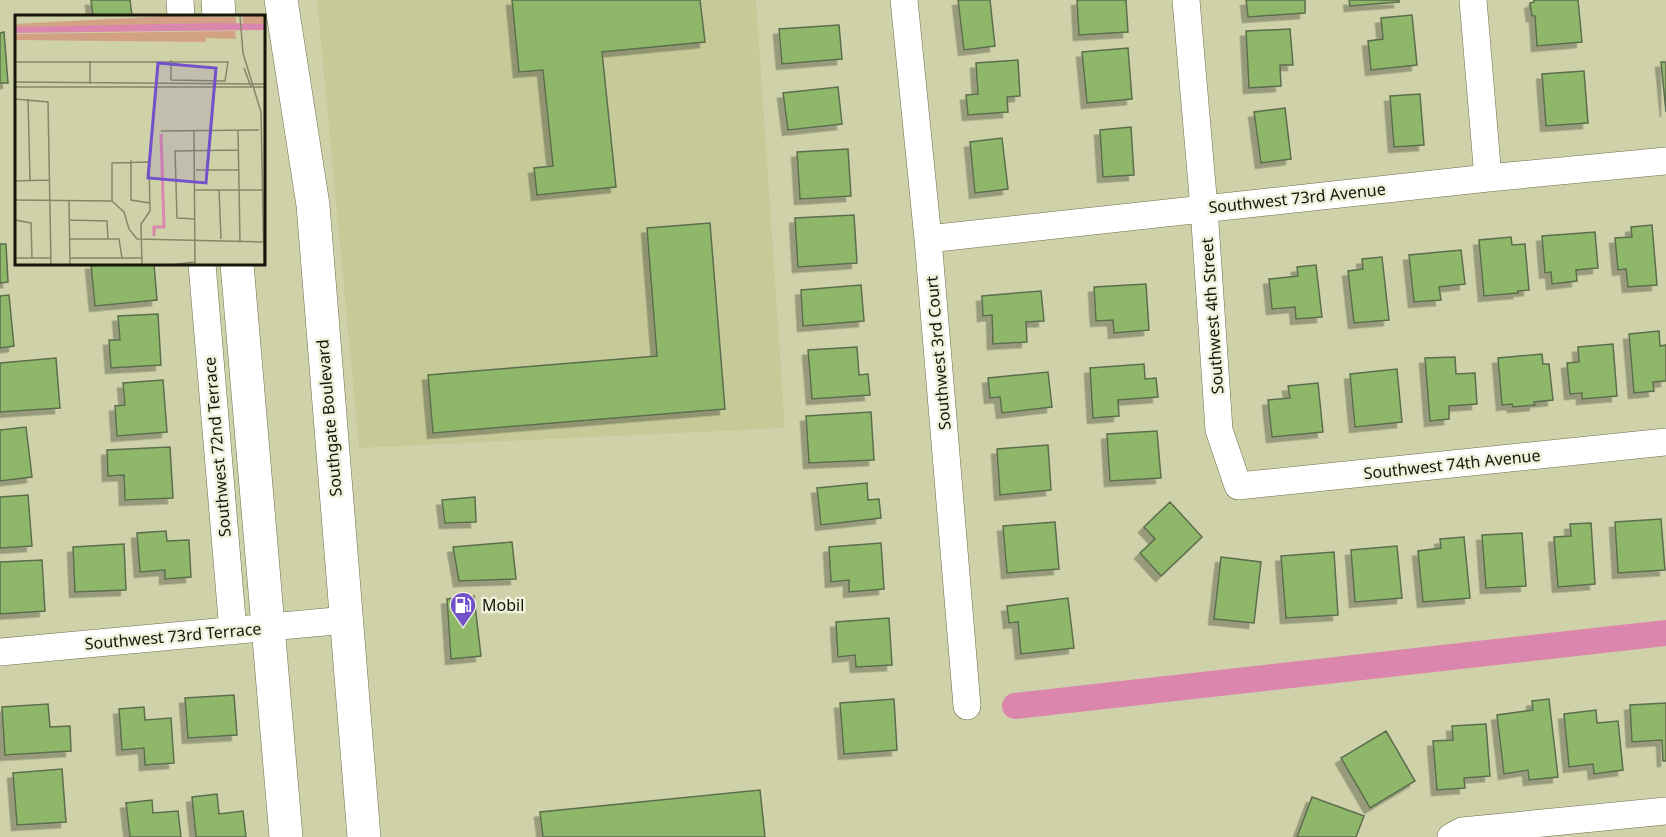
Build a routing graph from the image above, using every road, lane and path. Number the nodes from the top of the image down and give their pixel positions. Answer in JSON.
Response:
{"nodes":[{"id":1,"x":180,"y":0,"type":"edge"},
{"id":2,"x":218,"y":0,"type":"edge"},
{"id":3,"x":281,"y":0,"type":"edge"},
{"id":4,"x":904,"y":0,"type":"edge"},
{"id":5,"x":1186,"y":0,"type":"edge"},
{"id":6,"x":1473,"y":0,"type":"edge"},
{"id":7,"x":181,"y":15,"type":"edge"},
{"id":8,"x":219,"y":15,"type":"edge"},
{"id":9,"x":1666,"y":161,"type":"edge"},
{"id":10,"x":1488,"y":178,"type":"junction"},
{"id":11,"x":1204,"y":208,"type":"junction"},
{"id":12,"x":928,"y":239,"type":"junction"},
{"id":13,"x":202,"y":266,"type":"edge"},
{"id":14,"x":237,"y":266,"type":"edge"},
{"id":15,"x":1666,"y":442,"type":"edge"},
{"id":16,"x":1238,"y":486,"type":"joint"},
{"id":17,"x":346,"y":620,"type":"junction"},
{"id":18,"x":269,"y":628,"type":"junction"},
{"id":19,"x":233,"y":631,"type":"junction"},
{"id":20,"x":0,"y":652,"type":"edge"},
{"id":21,"x":967,"y":706,"type":"dead end"},
{"id":22,"x":1666,"y":811,"type":"edge"},
{"id":23,"x":286,"y":837,"type":"edge"},
{"id":24,"x":364,"y":837,"type":"edge"},
{"id":25,"x":1451,"y":837,"type":"edge"}],
"edges":[{"from":1,"to":7,"type":"street"},
{"from":2,"to":8,"type":"main road"},
{"from":3,"to":17,"type":"main road","name":"Southgate Boulevard"},
{"from":4,"to":12,"type":"street","name":"Southwest 3rd Court"},
{"from":5,"to":11,"type":"street","name":"Southwest 4th Street"},
{"from":6,"to":10,"type":"street"},
{"from":9,"to":10,"type":"street","name":"Southwest 73rd Avenue"},
{"from":10,"to":11,"type":"street","name":"Southwest 73rd Avenue"},
{"from":11,"to":12,"type":"street","name":"Southwest 73rd Avenue"},
{"from":11,"to":16,"type":"street","name":"Southwest 4th Street"},
{"from":12,"to":21,"type":"street","name":"Southwest 3rd Court"},
{"from":13,"to":19,"type":"street","name":"Southwest 72nd Terrace"},
{"from":14,"to":18,"type":"main road"},
{"from":15,"to":16,"type":"street","name":"Southwest 74th Avenue"},
{"from":17,"to":18,"type":"street","name":"Southwest 73rd Terrace"},
{"from":17,"to":24,"type":"main road","name":"Southgate Boulevard"},
{"from":18,"to":19,"type":"street","name":"Southwest 73rd Terrace"},
{"from":18,"to":23,"type":"main road"},
{"from":19,"to":20,"type":"street","name":"Southwest 73rd Terrace"},
{"from":22,"to":25,"type":"street"}]}
